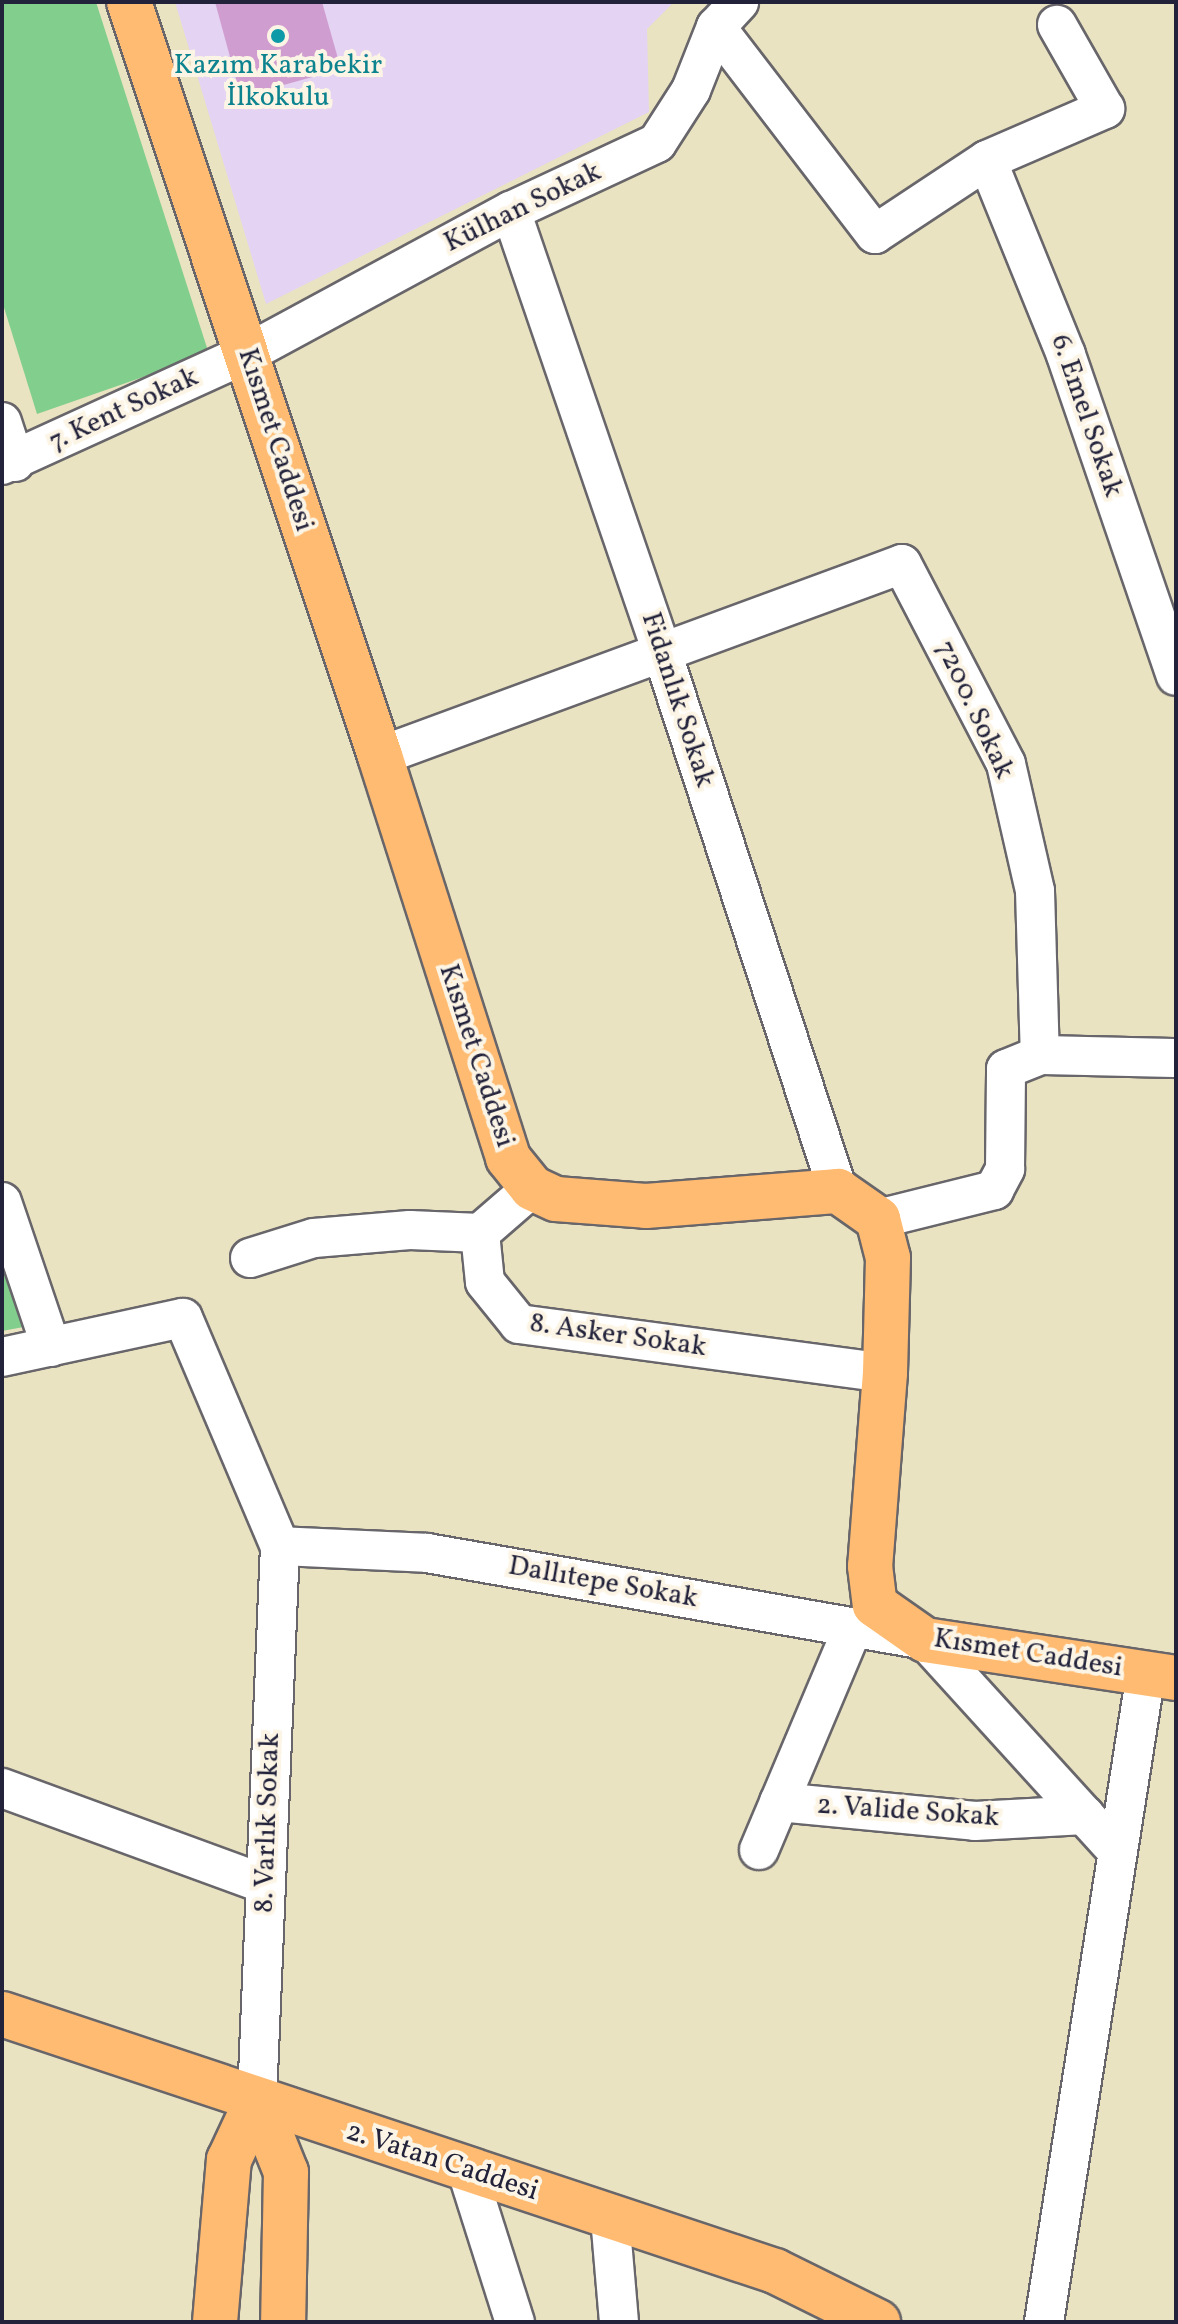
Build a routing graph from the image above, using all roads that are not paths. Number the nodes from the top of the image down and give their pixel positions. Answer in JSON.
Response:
{"nodes":[{"id":1,"x":129,"y":2,"type":"edge"},
{"id":2,"x":728,"y":15,"type":"edge"},
{"id":3,"x":1057,"y":25,"type":"dead end"},
{"id":4,"x":987,"y":160,"type":"junction"},
{"id":5,"x":511,"y":211,"type":"junction"},
{"id":6,"x":246,"y":354,"type":"junction"},
{"id":7,"x":2,"y":422,"type":"edge"},
{"id":8,"x":8,"y":463,"type":"edge"},
{"id":9,"x":662,"y":652,"type":"junction"},
{"id":10,"x":1176,"y":676,"type":"edge"},
{"id":11,"x":380,"y":756,"type":"junction"},
{"id":12,"x":1040,"y":1055,"type":"junction"},
{"id":13,"x":1176,"y":1058,"type":"edge"},
{"id":14,"x":532,"y":1188,"type":"junction"},
{"id":15,"x":838,"y":1191,"type":"junction"},
{"id":16,"x":2,"y":1202,"type":"edge"},
{"id":17,"x":878,"y":1219,"type":"junction"},
{"id":18,"x":480,"y":1233,"type":"junction"},
{"id":19,"x":250,"y":1258,"type":"dead end"},
{"id":20,"x":51,"y":1347,"type":"junction"},
{"id":21,"x":2,"y":1357,"type":"edge"},
{"id":22,"x":885,"y":1373,"type":"junction"},
{"id":23,"x":280,"y":1546,"type":"junction"},
{"id":24,"x":853,"y":1627,"type":"junction"},
{"id":25,"x":925,"y":1640,"type":"junction"},
{"id":26,"x":1168,"y":1674,"type":"edge"},
{"id":27,"x":2,"y":1788,"type":"edge"},
{"id":28,"x":779,"y":1802,"type":"junction"},
{"id":29,"x":1085,"y":1815,"type":"junction"},
{"id":30,"x":759,"y":1850,"type":"dead end"},
{"id":31,"x":1117,"y":1851,"type":"junction"},
{"id":32,"x":265,"y":1884,"type":"junction"},
{"id":33,"x":2,"y":2014,"type":"edge"},
{"id":34,"x":257,"y":2100,"type":"junction"},
{"id":35,"x":467,"y":2171,"type":"junction"},
{"id":36,"x":610,"y":2217,"type":"junction"},
{"id":37,"x":215,"y":2322,"type":"edge"},
{"id":38,"x":283,"y":2322,"type":"edge"},
{"id":39,"x":515,"y":2322,"type":"edge"},
{"id":40,"x":619,"y":2322,"type":"edge"},
{"id":41,"x":878,"y":2322,"type":"edge"},
{"id":42,"x":1044,"y":2322,"type":"edge"}],
"edges":[{"from":1,"to":6,"type":"main road","name":"Kısmet Caddesi"},
{"from":2,"to":4,"type":"street"},
{"from":2,"to":5,"type":"street","name":"Külhan Sokak"},
{"from":3,"to":4,"type":"street"},
{"from":4,"to":10,"type":"street","name":"6. Emel Sokak"},
{"from":5,"to":6,"type":"street","name":"Külhan Sokak"},
{"from":5,"to":9,"type":"street","name":"Fidanlık Sokak"},
{"from":6,"to":8,"type":"street","name":"7. Kent Sokak"},
{"from":6,"to":11,"type":"main road","name":"Kısmet Caddesi"},
{"from":7,"to":8,"type":"street"},
{"from":9,"to":11,"type":"street"},
{"from":9,"to":12,"type":"street","name":"7200. Sokak"},
{"from":9,"to":15,"type":"street","name":"Fidanlık Sokak"},
{"from":11,"to":14,"type":"main road","name":"Kısmet Caddesi"},
{"from":12,"to":13,"type":"street"},
{"from":12,"to":17,"type":"street"},
{"from":14,"to":15,"type":"main road"},
{"from":14,"to":18,"type":"street"},
{"from":15,"to":17,"type":"main road"},
{"from":16,"to":20,"type":"street"},
{"from":17,"to":22,"type":"main road","name":"Kısmet Caddesi"},
{"from":18,"to":19,"type":"street"},
{"from":18,"to":22,"type":"street","name":"8. Asker Sokak"},
{"from":20,"to":21,"type":"street"},
{"from":20,"to":23,"type":"street"},
{"from":22,"to":25,"type":"main road","name":"Kısmet Caddesi"},
{"from":23,"to":24,"type":"street","name":"Dallıtepe Sokak"},
{"from":23,"to":32,"type":"street","name":"8. Varlık Sokak"},
{"from":24,"to":25,"type":"street","name":"Dallıtepe Sokak"},
{"from":24,"to":28,"type":"street"},
{"from":25,"to":26,"type":"main road","name":"Kısmet Caddesi"},
{"from":25,"to":29,"type":"street"},
{"from":26,"to":31,"type":"street"},
{"from":27,"to":32,"type":"street"},
{"from":28,"to":29,"type":"street","name":"2. Valide Sokak"},
{"from":28,"to":30,"type":"street"},
{"from":29,"to":31,"type":"street"},
{"from":31,"to":42,"type":"street"},
{"from":32,"to":34,"type":"street","name":"8. Varlık Sokak"},
{"from":33,"to":34,"type":"main road","name":"2. Vatan Caddesi"},
{"from":34,"to":35,"type":"main road","name":"2. Vatan Caddesi"},
{"from":34,"to":37,"type":"main road","name":"8. Varlık Sokak"},
{"from":34,"to":38,"type":"main road","name":"8. Varlık Sokak"},
{"from":35,"to":36,"type":"main road","name":"2. Vatan Caddesi"},
{"from":35,"to":39,"type":"street"},
{"from":36,"to":40,"type":"street"},
{"from":36,"to":41,"type":"main road","name":"2. Vatan Caddesi"}]}
